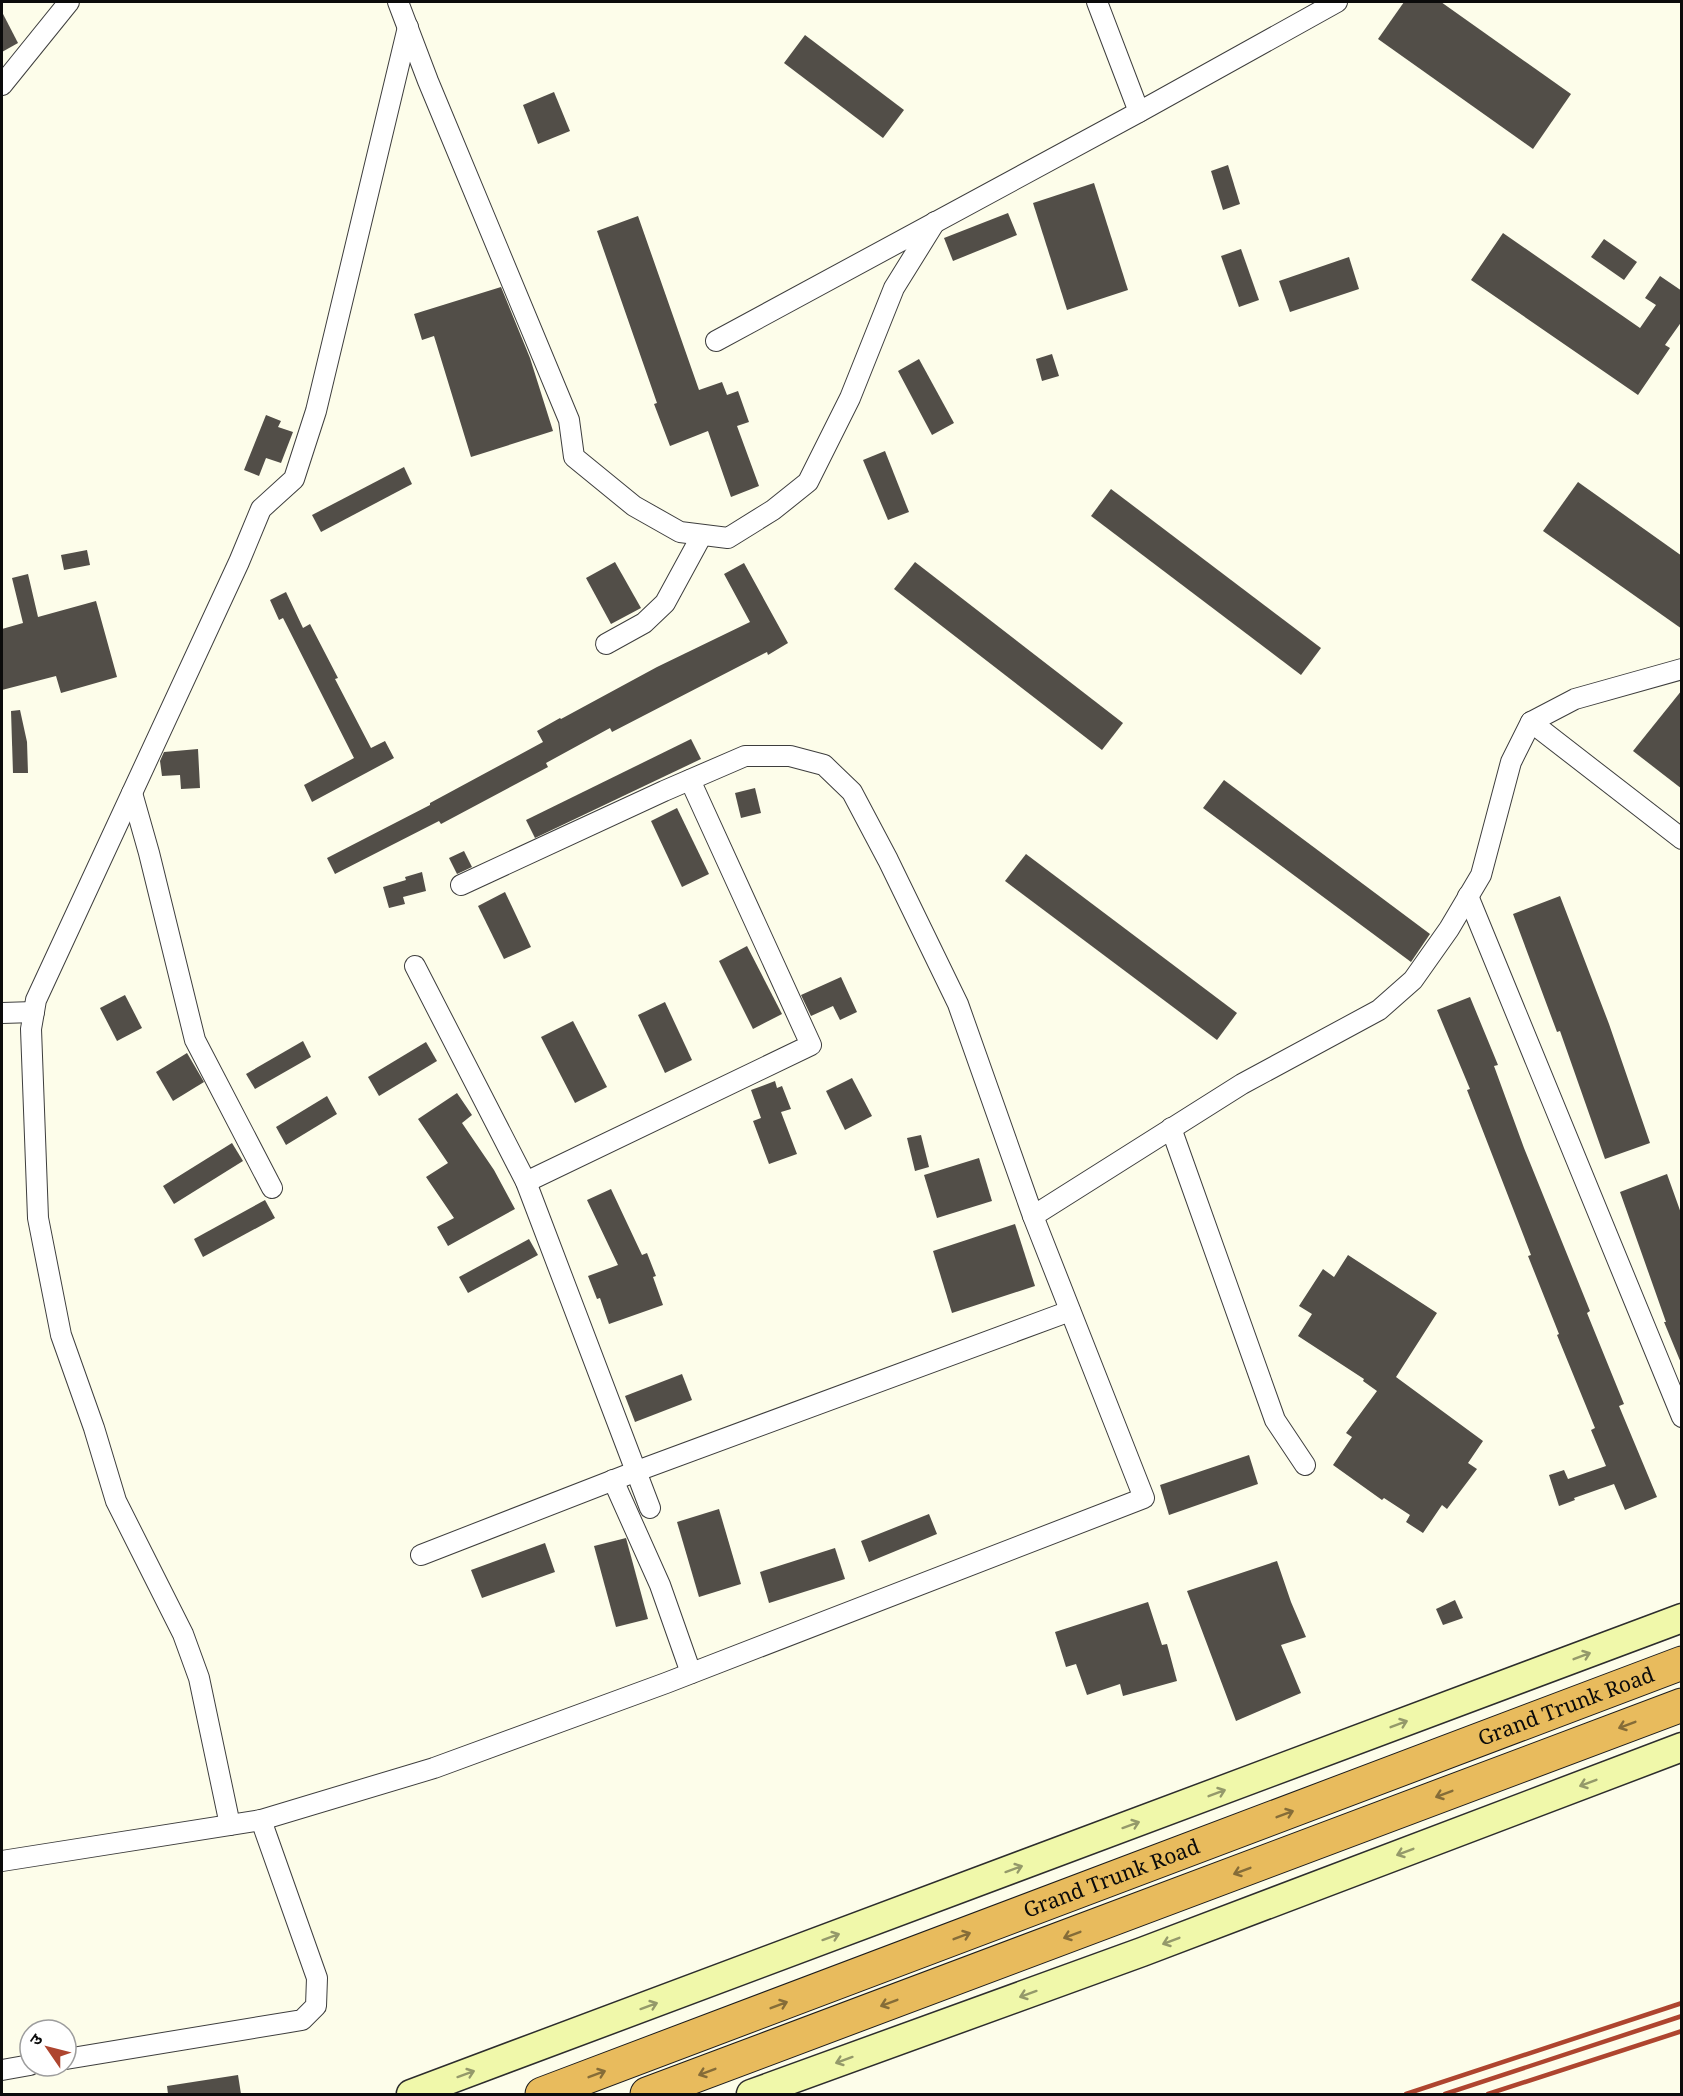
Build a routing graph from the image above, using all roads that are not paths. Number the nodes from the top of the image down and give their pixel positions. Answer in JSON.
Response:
{"nodes":[{"id":1,"x":69,"y":2,"type":"edge"},
{"id":2,"x":398,"y":2,"type":"edge"},
{"id":3,"x":1097,"y":2,"type":"edge"},
{"id":4,"x":1337,"y":2,"type":"edge"},
{"id":5,"x":408,"y":27,"type":"junction"},
{"id":6,"x":2,"y":85,"type":"edge"},
{"id":7,"x":1139,"y":112,"type":"junction"},
{"id":8,"x":935,"y":222,"type":"junction"},
{"id":9,"x":716,"y":341,"type":"dead end"},
{"id":10,"x":702,"y":535,"type":"junction"},
{"id":11,"x":606,"y":645,"type":"dead end"},
{"id":12,"x":1682,"y":669,"type":"edge"},
{"id":13,"x":1531,"y":722,"type":"junction"},
{"id":14,"x":690,"y":780,"type":"junction"},
{"id":15,"x":132,"y":793,"type":"junction"},
{"id":16,"x":1682,"y":839,"type":"edge"},
{"id":17,"x":461,"y":885,"type":"dead end"},
{"id":18,"x":1468,"y":896,"type":"junction"},
{"id":19,"x":415,"y":966,"type":"dead end"},
{"id":20,"x":34,"y":1012,"type":"junction"},
{"id":21,"x":2,"y":1013,"type":"edge"},
{"id":22,"x":1171,"y":1128,"type":"junction"},
{"id":23,"x":526,"y":1182,"type":"junction"},
{"id":24,"x":272,"y":1188,"type":"dead end"},
{"id":25,"x":1033,"y":1216,"type":"junction"},
{"id":26,"x":1070,"y":1311,"type":"junction"},
{"id":27,"x":1682,"y":1417,"type":"edge"},
{"id":28,"x":1305,"y":1465,"type":"dead end"},
{"id":29,"x":637,"y":1471,"type":"junction"},
{"id":30,"x":613,"y":1480,"type":"junction"},
{"id":31,"x":650,"y":1508,"type":"dead end"},
{"id":32,"x":421,"y":1554,"type":"dead end"},
{"id":33,"x":1682,"y":1618,"type":"edge"},
{"id":34,"x":1682,"y":1663,"type":"edge"},
{"id":35,"x":691,"y":1673,"type":"junction"},
{"id":36,"x":1682,"y":1705,"type":"edge"},
{"id":37,"x":1682,"y":1747,"type":"edge"},
{"id":38,"x":261,"y":1820,"type":"junction"},
{"id":39,"x":230,"y":1825,"type":"junction"},
{"id":40,"x":2,"y":1861,"type":"edge"},
{"id":41,"x":78,"y":2057,"type":"edge"},
{"id":42,"x":18,"y":2067,"type":"edge"},
{"id":43,"x":2,"y":2070,"type":"edge"},
{"id":44,"x":411,"y":2094,"type":"edge"},
{"id":45,"x":542,"y":2094,"type":"edge"},
{"id":46,"x":647,"y":2094,"type":"edge"},
{"id":47,"x":751,"y":2094,"type":"edge"}],
"edges":[{"from":1,"to":6,"type":"street"},
{"from":2,"to":5,"type":"street"},
{"from":3,"to":7,"type":"street"},
{"from":4,"to":7,"type":"street"},
{"from":5,"to":10,"type":"street"},
{"from":5,"to":15,"type":"street"},
{"from":7,"to":8,"type":"street"},
{"from":8,"to":9,"type":"street"},
{"from":8,"to":10,"type":"street"},
{"from":10,"to":11,"type":"street"},
{"from":12,"to":13,"type":"street"},
{"from":13,"to":16,"type":"street"},
{"from":13,"to":18,"type":"street"},
{"from":14,"to":17,"type":"street"},
{"from":14,"to":23,"type":"street"},
{"from":14,"to":25,"type":"street"},
{"from":15,"to":20,"type":"street"},
{"from":15,"to":24,"type":"street"},
{"from":18,"to":22,"type":"street"},
{"from":18,"to":27,"type":"street"},
{"from":19,"to":23,"type":"street"},
{"from":20,"to":21,"type":"street"},
{"from":20,"to":39,"type":"street"},
{"from":22,"to":25,"type":"street"},
{"from":22,"to":28,"type":"street"},
{"from":23,"to":29,"type":"street"},
{"from":25,"to":26,"type":"street"},
{"from":26,"to":29,"type":"street"},
{"from":26,"to":35,"type":"street"},
{"from":29,"to":30,"type":"street"},
{"from":29,"to":31,"type":"street"},
{"from":30,"to":32,"type":"street"},
{"from":30,"to":35,"type":"street"},
{"from":44,"to":33,"type":"street","one_way":true},
{"from":45,"to":34,"type":"highway","name":"Grand Trunk Road","one_way":true},
{"from":35,"to":38,"type":"street"},
{"from":36,"to":46,"type":"highway","name":"Grand Trunk Road","one_way":true},
{"from":37,"to":47,"type":"street","one_way":true},
{"from":38,"to":39,"type":"street"},
{"from":38,"to":41,"type":"street"},
{"from":39,"to":40,"type":"street"},
{"from":42,"to":43,"type":"street"}]}
